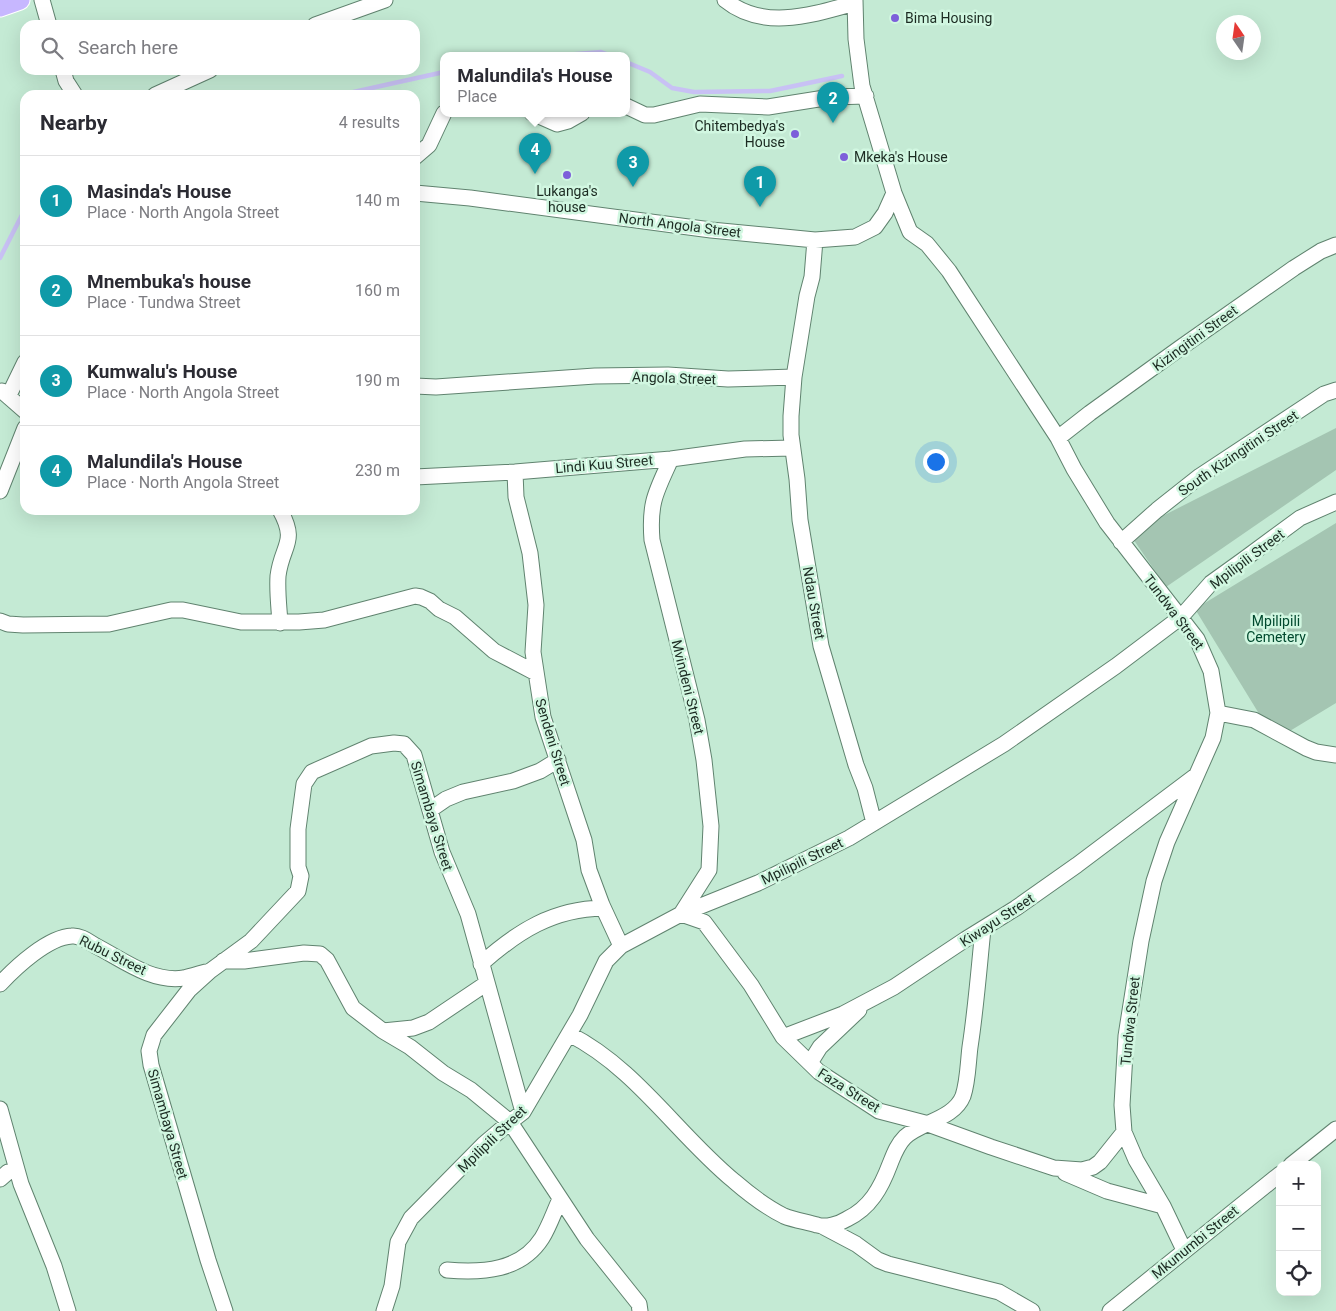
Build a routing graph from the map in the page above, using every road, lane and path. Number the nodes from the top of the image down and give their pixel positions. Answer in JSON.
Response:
{"nodes":[{"id":1,"x":20,"y":0,"type":"edge"},
{"id":2,"x":42,"y":0,"type":"edge"},
{"id":3,"x":385,"y":0,"type":"edge"},
{"id":4,"x":724,"y":0,"type":"edge"},
{"id":5,"x":855,"y":1,"type":"edge"},
{"id":6,"x":0,"y":7,"type":"edge"},
{"id":7,"x":48,"y":20,"type":"edge"},
{"id":8,"x":329,"y":20,"type":"edge"},
{"id":9,"x":64,"y":75,"type":"edge"},
{"id":10,"x":199,"y":75,"type":"edge"},
{"id":11,"x":72,"y":90,"type":"edge"},
{"id":12,"x":166,"y":90,"type":"edge"},
{"id":13,"x":864,"y":91,"type":"junction"},
{"id":14,"x":630,"y":108,"type":"edge"},
{"id":15,"x":442,"y":117,"type":"edge"},
{"id":16,"x":541,"y":117,"type":"edge"},
{"id":17,"x":575,"y":117,"type":"edge"},
{"id":18,"x":420,"y":152,"type":"edge"},
{"id":19,"x":420,"y":193,"type":"edge"},
{"id":20,"x":894,"y":193,"type":"junction"},
{"id":21,"x":815,"y":240,"type":"junction"},
{"id":22,"x":1336,"y":246,"type":"edge"},
{"id":23,"x":20,"y":369,"type":"edge"},
{"id":24,"x":794,"y":377,"type":"junction"},
{"id":25,"x":420,"y":386,"type":"edge"},
{"id":26,"x":1336,"y":390,"type":"edge"},
{"id":27,"x":4,"y":392,"type":"edge"},
{"id":28,"x":20,"y":406,"type":"edge"},
{"id":29,"x":1058,"y":438,"type":"junction"},
{"id":30,"x":20,"y":441,"type":"edge"},
{"id":31,"x":792,"y":448,"type":"junction"},
{"id":32,"x":671,"y":459,"type":"junction"},
{"id":33,"x":515,"y":472,"type":"junction"},
{"id":34,"x":420,"y":477,"type":"edge"},
{"id":35,"x":0,"y":491,"type":"edge"},
{"id":36,"x":1336,"y":502,"type":"edge"},
{"id":37,"x":282,"y":515,"type":"edge"},
{"id":38,"x":1121,"y":542,"type":"junction"},
{"id":39,"x":1181,"y":617,"type":"junction"},
{"id":40,"x":0,"y":621,"type":"edge"},
{"id":41,"x":280,"y":623,"type":"junction"},
{"id":42,"x":536,"y":673,"type":"junction"},
{"id":43,"x":1218,"y":713,"type":"junction"},
{"id":44,"x":1336,"y":755,"type":"edge"},
{"id":45,"x":558,"y":760,"type":"junction"},
{"id":46,"x":1195,"y":776,"type":"junction"},
{"id":47,"x":430,"y":810,"type":"junction"},
{"id":48,"x":874,"y":823,"type":"junction"},
{"id":49,"x":603,"y":908,"type":"junction"},
{"id":50,"x":681,"y":914,"type":"junction"},
{"id":51,"x":983,"y":929,"type":"junction"},
{"id":52,"x":621,"y":946,"type":"junction"},
{"id":53,"x":224,"y":961,"type":"junction"},
{"id":54,"x":481,"y":964,"type":"junction"},
{"id":55,"x":210,"y":971,"type":"junction"},
{"id":56,"x":487,"y":983,"type":"junction"},
{"id":57,"x":0,"y":984,"type":"edge"},
{"id":58,"x":866,"y":1000,"type":"junction"},
{"id":59,"x":383,"y":1031,"type":"junction"},
{"id":60,"x":568,"y":1034,"type":"junction"},
{"id":61,"x":783,"y":1037,"type":"junction"},
{"id":62,"x":810,"y":1063,"type":"junction"},
{"id":63,"x":0,"y":1109,"type":"edge"},
{"id":64,"x":523,"y":1112,"type":"junction"},
{"id":65,"x":510,"y":1122,"type":"junction"},
{"id":66,"x":925,"y":1124,"type":"junction"},
{"id":67,"x":1336,"y":1128,"type":"edge"},
{"id":68,"x":1124,"y":1132,"type":"junction"},
{"id":69,"x":1296,"y":1161,"type":"edge"},
{"id":70,"x":1054,"y":1168,"type":"junction"},
{"id":71,"x":1276,"y":1177,"type":"edge"},
{"id":72,"x":560,"y":1199,"type":"junction"},
{"id":73,"x":1163,"y":1206,"type":"junction"},
{"id":74,"x":822,"y":1226,"type":"junction"},
{"id":75,"x":1184,"y":1250,"type":"junction"},
{"id":76,"x":448,"y":1270,"type":"dead end"},
{"id":77,"x":68,"y":1311,"type":"edge"},
{"id":78,"x":225,"y":1311,"type":"edge"},
{"id":79,"x":384,"y":1311,"type":"edge"},
{"id":80,"x":640,"y":1311,"type":"edge"},
{"id":81,"x":1032,"y":1311,"type":"edge"},
{"id":82,"x":1110,"y":1311,"type":"edge"}],
"edges":[{"from":1,"to":6,"type":"main road"},
{"from":2,"to":7,"type":"street"},
{"from":3,"to":8,"type":"street"},
{"from":4,"to":5,"type":"street"},
{"from":5,"to":13,"type":"street","name":"Tundwa Street"},
{"from":9,"to":11,"type":"street"},
{"from":10,"to":12,"type":"street"},
{"from":13,"to":14,"type":"street"},
{"from":13,"to":20,"type":"street","name":"Tundwa Street"},
{"from":15,"to":18,"type":"street"},
{"from":16,"to":17,"type":"street"},
{"from":19,"to":21,"type":"street","name":"North Angola Street"},
{"from":20,"to":21,"type":"street","name":"North Angola Street"},
{"from":20,"to":29,"type":"street","name":"Tundwa Street"},
{"from":21,"to":24,"type":"street"},
{"from":22,"to":29,"type":"street","name":"Kizingitini Street"},
{"from":23,"to":27,"type":"street"},
{"from":24,"to":25,"type":"street","name":"Angola Street"},
{"from":24,"to":31,"type":"street","name":"Ndau Street"},
{"from":26,"to":38,"type":"street","name":"South Kizingitini Street"},
{"from":27,"to":28,"type":"street"},
{"from":29,"to":38,"type":"street","name":"Tundwa Street"},
{"from":30,"to":35,"type":"street"},
{"from":31,"to":32,"type":"street","name":"Lindi Kuu Street"},
{"from":31,"to":48,"type":"street","name":"Ndau Street"},
{"from":32,"to":33,"type":"street","name":"Lindi Kuu Street"},
{"from":32,"to":50,"type":"street","name":"Mvindeni Street"},
{"from":33,"to":34,"type":"street","name":"Lindi Kuu Street"},
{"from":33,"to":42,"type":"street","name":"Sendeni Street"},
{"from":36,"to":39,"type":"street","name":"Mpilipili Street"},
{"from":37,"to":41,"type":"street"},
{"from":38,"to":39,"type":"street","name":"Tundwa Street"},
{"from":39,"to":43,"type":"street","name":"Tundwa Street"},
{"from":39,"to":48,"type":"street","name":"Mpilipili Street"},
{"from":40,"to":41,"type":"street"},
{"from":41,"to":42,"type":"street"},
{"from":42,"to":45,"type":"street","name":"Sendeni Street"},
{"from":43,"to":44,"type":"street"},
{"from":43,"to":46,"type":"street","name":"Tundwa Street"},
{"from":45,"to":47,"type":"street"},
{"from":45,"to":49,"type":"street","name":"Sendeni Street"},
{"from":46,"to":51,"type":"street","name":"Kiwayu Street"},
{"from":46,"to":68,"type":"street","name":"Tundwa Street"},
{"from":47,"to":53,"type":"street","name":"Simambaya Street"},
{"from":47,"to":54,"type":"street","name":"Simambaya Street"},
{"from":48,"to":50,"type":"street","name":"Mpilipili Street"},
{"from":49,"to":52,"type":"street","name":"Sendeni Street"},
{"from":49,"to":54,"type":"street"},
{"from":50,"to":52,"type":"street","name":"Mpilipili Street"},
{"from":50,"to":61,"type":"street","name":"Faza Street"},
{"from":51,"to":58,"type":"street","name":"Kiwayu Street"},
{"from":51,"to":66,"type":"street"},
{"from":52,"to":60,"type":"street","name":"Mpilipili Street"},
{"from":53,"to":55,"type":"street","name":"Simambaya Street"},
{"from":53,"to":59,"type":"street"},
{"from":54,"to":56,"type":"street","name":"Simambaya Street"},
{"from":55,"to":57,"type":"street","name":"Rubu Street"},
{"from":55,"to":78,"type":"street","name":"Simambaya Street"},
{"from":56,"to":59,"type":"street"},
{"from":56,"to":64,"type":"street","name":"Simambaya Street"},
{"from":58,"to":61,"type":"street","name":"Kiwayu Street"},
{"from":58,"to":62,"type":"street"},
{"from":59,"to":65,"type":"street"},
{"from":60,"to":64,"type":"street","name":"Mpilipili Street"},
{"from":60,"to":74,"type":"street"},
{"from":61,"to":62,"type":"street","name":"Faza Street"},
{"from":62,"to":66,"type":"street","name":"Faza Street"},
{"from":63,"to":77,"type":"street"},
{"from":64,"to":65,"type":"street","name":"Mpilipili Street"},
{"from":65,"to":72,"type":"street"},
{"from":65,"to":79,"type":"street","name":"Mpilipili Street"},
{"from":66,"to":70,"type":"street","name":"Faza Street"},
{"from":66,"to":74,"type":"street"},
{"from":67,"to":69,"type":"street"},
{"from":68,"to":70,"type":"street","name":"Faza Street"},
{"from":68,"to":73,"type":"street","name":"Tundwa Street"},
{"from":70,"to":73,"type":"street","name":"Faza Street"},
{"from":71,"to":75,"type":"street","name":"Mkunumbi Street"},
{"from":72,"to":76,"type":"street"},
{"from":72,"to":80,"type":"street"},
{"from":73,"to":75,"type":"street","name":"Tundwa Street"},
{"from":74,"to":81,"type":"street"},
{"from":75,"to":82,"type":"street","name":"Mkunumbi Street"}]}
